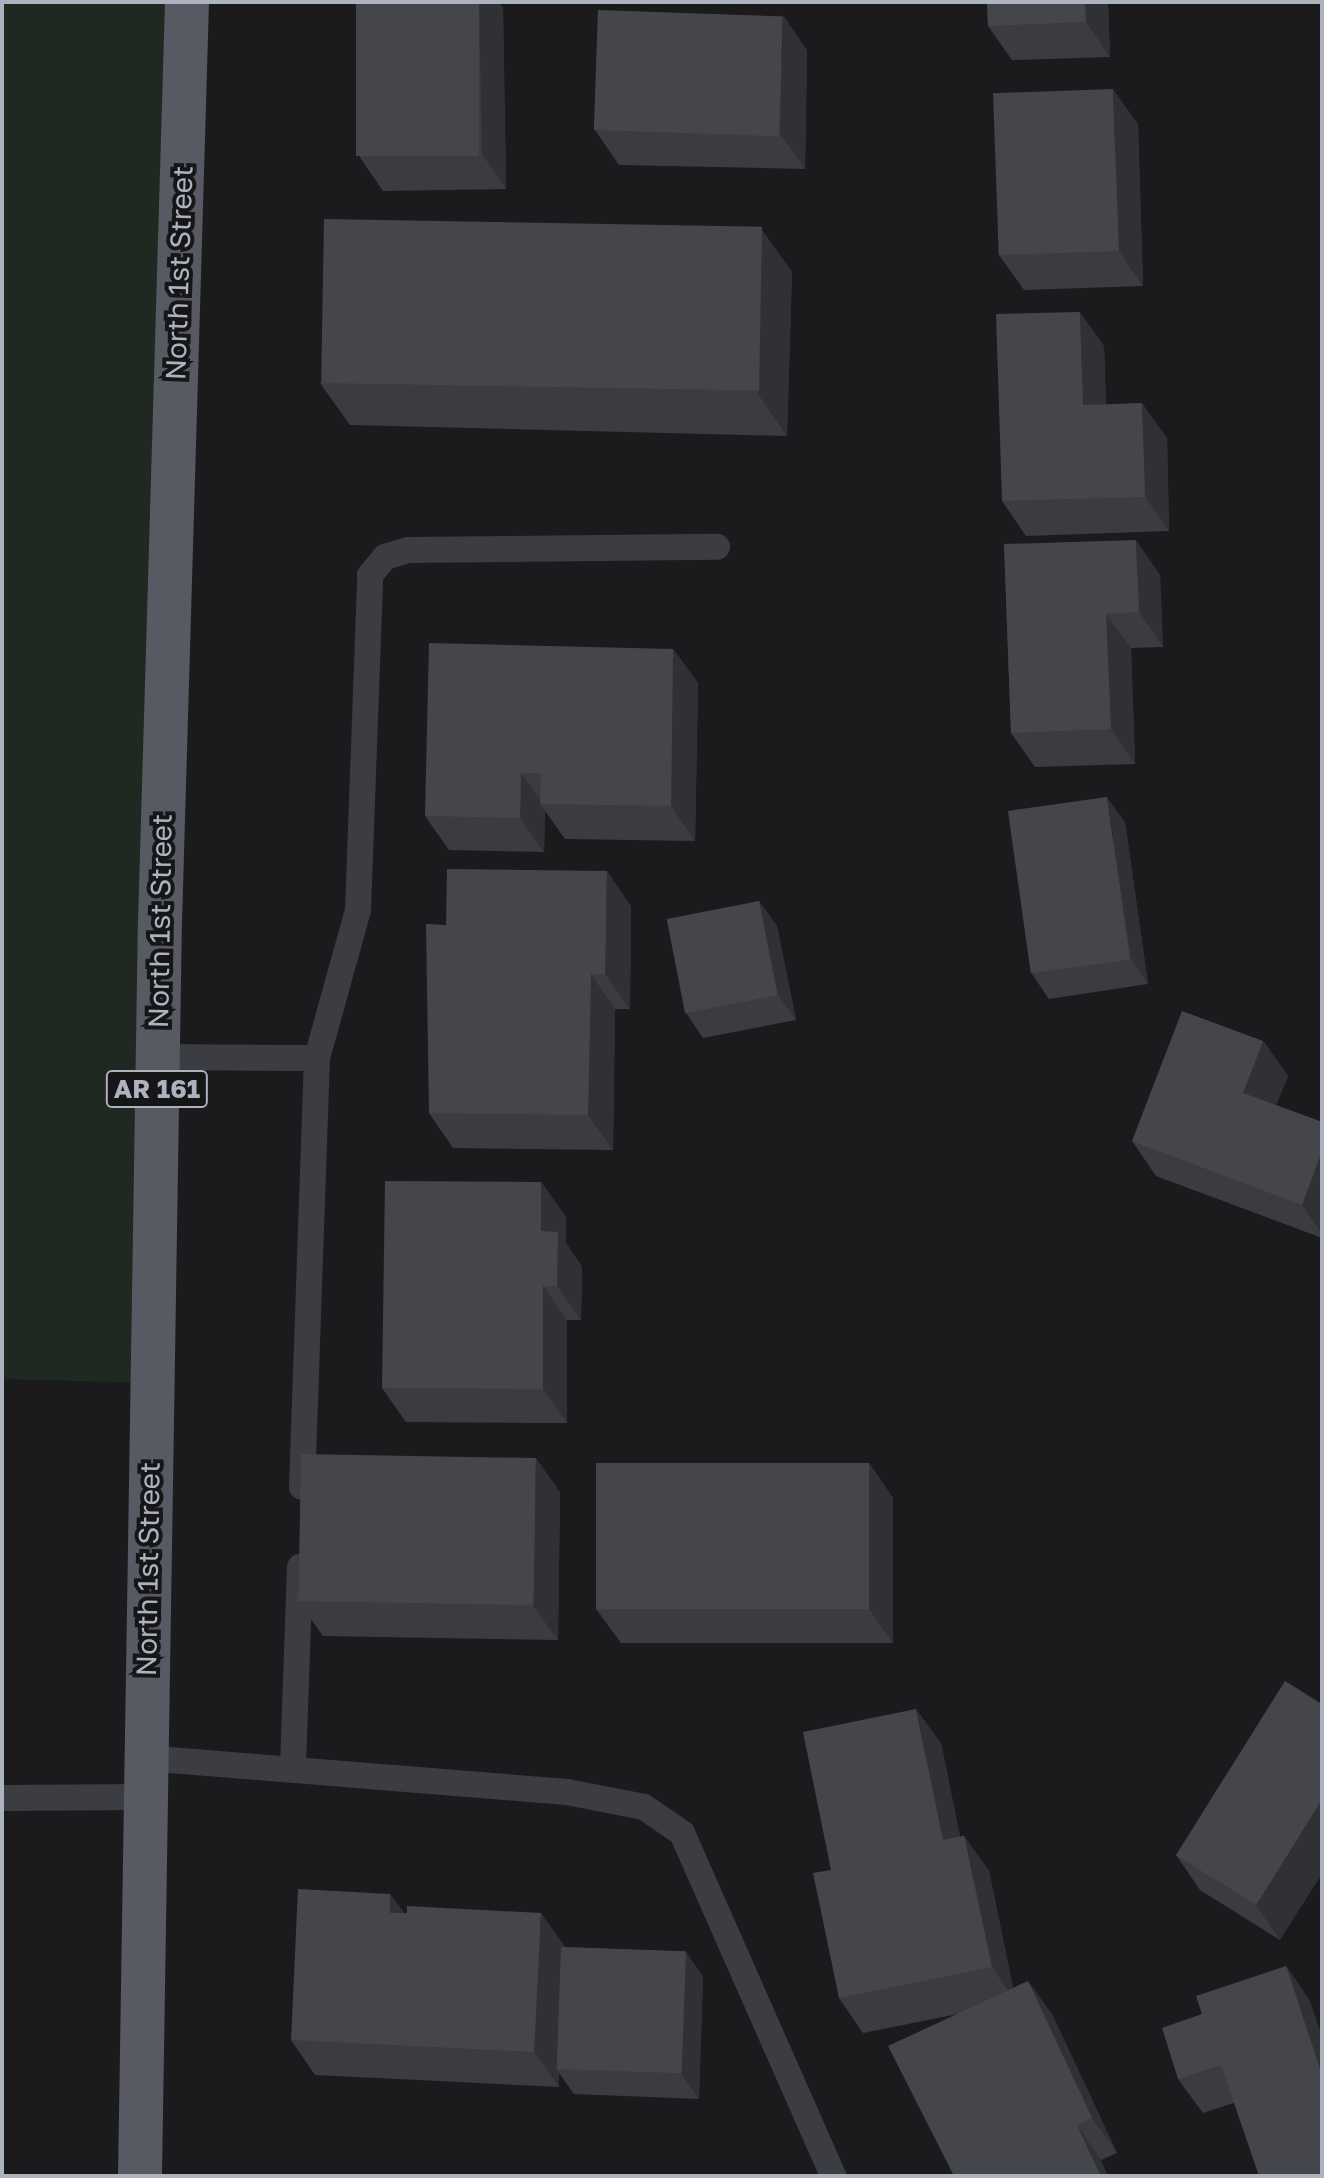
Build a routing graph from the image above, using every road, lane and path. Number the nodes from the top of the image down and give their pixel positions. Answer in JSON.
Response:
{"nodes":[{"id":1,"x":187,"y":2,"type":"edge"},
{"id":2,"x":717,"y":547,"type":"dead end"},
{"id":3,"x":157,"y":1057,"type":"junction"},
{"id":4,"x":317,"y":1058,"type":"junction"},
{"id":5,"x":301,"y":1515,"type":"edge"},
{"id":6,"x":300,"y":1546,"type":"edge"},
{"id":7,"x":293,"y":1767,"type":"junction"},
{"id":8,"x":144,"y":1777,"type":"junction"},
{"id":9,"x":2,"y":1798,"type":"edge"},
{"id":10,"x":140,"y":2176,"type":"edge"},
{"id":11,"x":833,"y":2176,"type":"edge"}],
"edges":[{"from":1,"to":3,"type":"main road","name":"North 1st Street","number":"AR 161"},
{"from":2,"to":4,"type":"lane"},
{"from":3,"to":4,"type":"lane"},
{"from":3,"to":8,"type":"main road","name":"North 1st Street","number":"AR 161"},
{"from":4,"to":5,"type":"lane"},
{"from":6,"to":7,"type":"lane"},
{"from":7,"to":8,"type":"lane"},
{"from":7,"to":11,"type":"lane"},
{"from":8,"to":9,"type":"lane"},
{"from":8,"to":10,"type":"main road","name":"North 1st Street","number":"AR 161"}]}
